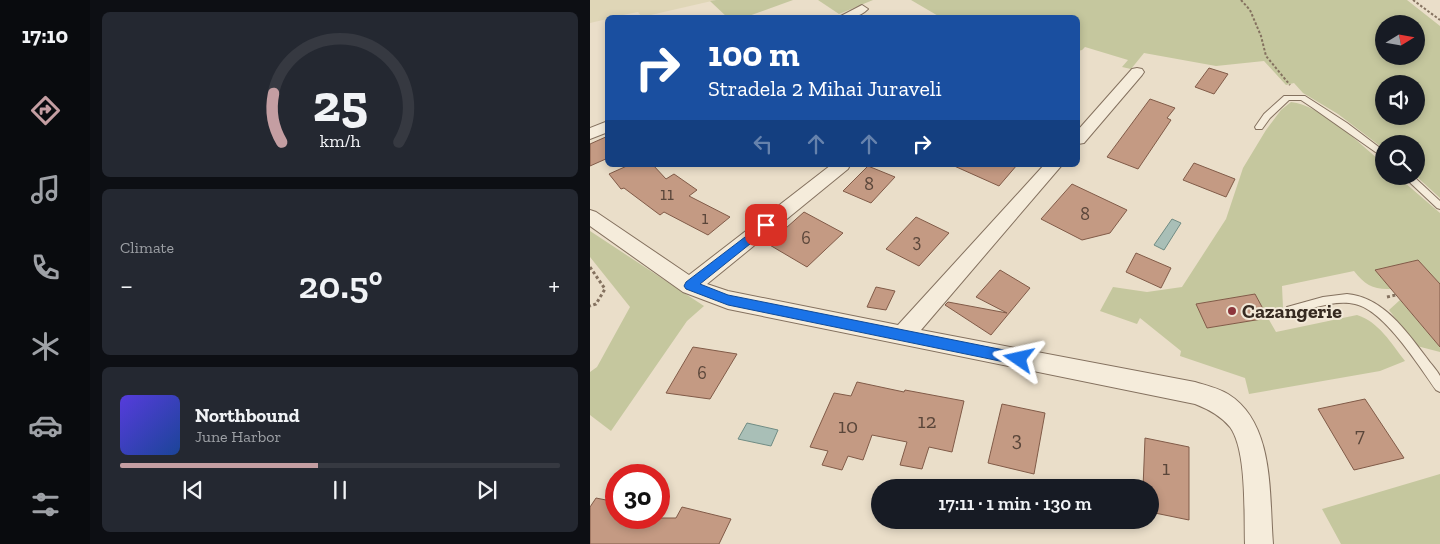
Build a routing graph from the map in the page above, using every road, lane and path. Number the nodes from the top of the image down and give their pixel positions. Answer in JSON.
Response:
{"nodes":[{"id":1,"x":1242,"y":0,"type":"edge"},
{"id":2,"x":1413,"y":0,"type":"edge"},
{"id":3,"x":862,"y":8,"type":"dead end"},
{"id":4,"x":849,"y":15,"type":"edge"},
{"id":5,"x":1440,"y":20,"type":"edge"},
{"id":6,"x":1137,"y":72,"type":"dead end"},
{"id":7,"x":1302,"y":98,"type":"junction"},
{"id":8,"x":605,"y":127,"type":"edge"},
{"id":9,"x":1258,"y":127,"type":"dead end"},
{"id":10,"x":590,"y":134,"type":"edge"},
{"id":11,"x":1080,"y":137,"type":"edge"},
{"id":12,"x":1375,"y":149,"type":"edge"},
{"id":13,"x":839,"y":167,"type":"edge"},
{"id":14,"x":1052,"y":167,"type":"edge"},
{"id":15,"x":1417,"y":185,"type":"edge"},
{"id":16,"x":1440,"y":206,"type":"edge"},
{"id":17,"x":590,"y":217,"type":"edge"},
{"id":18,"x":590,"y":267,"type":"edge"},
{"id":19,"x":690,"y":286,"type":"junction"},
{"id":20,"x":590,"y":306,"type":"edge"},
{"id":21,"x":1291,"y":310,"type":"dead end"},
{"id":22,"x":902,"y":336,"type":"junction"},
{"id":23,"x":1440,"y":386,"type":"edge"},
{"id":24,"x":1259,"y":544,"type":"edge"}],
"edges":[{"from":1,"to":7,"type":"path"},
{"from":2,"to":5,"type":"path"},
{"from":3,"to":4,"type":"street"},
{"from":6,"to":11,"type":"street"},
{"from":7,"to":9,"type":"lane"},
{"from":7,"to":12,"type":"lane"},
{"from":8,"to":10,"type":"street"},
{"from":13,"to":19,"type":"street"},
{"from":14,"to":22,"type":"street"},
{"from":15,"to":16,"type":"lane"},
{"from":17,"to":19,"type":"street"},
{"from":18,"to":20,"type":"path"},
{"from":19,"to":22,"type":"street"},
{"from":21,"to":23,"type":"lane"},
{"from":22,"to":24,"type":"street"}]}
